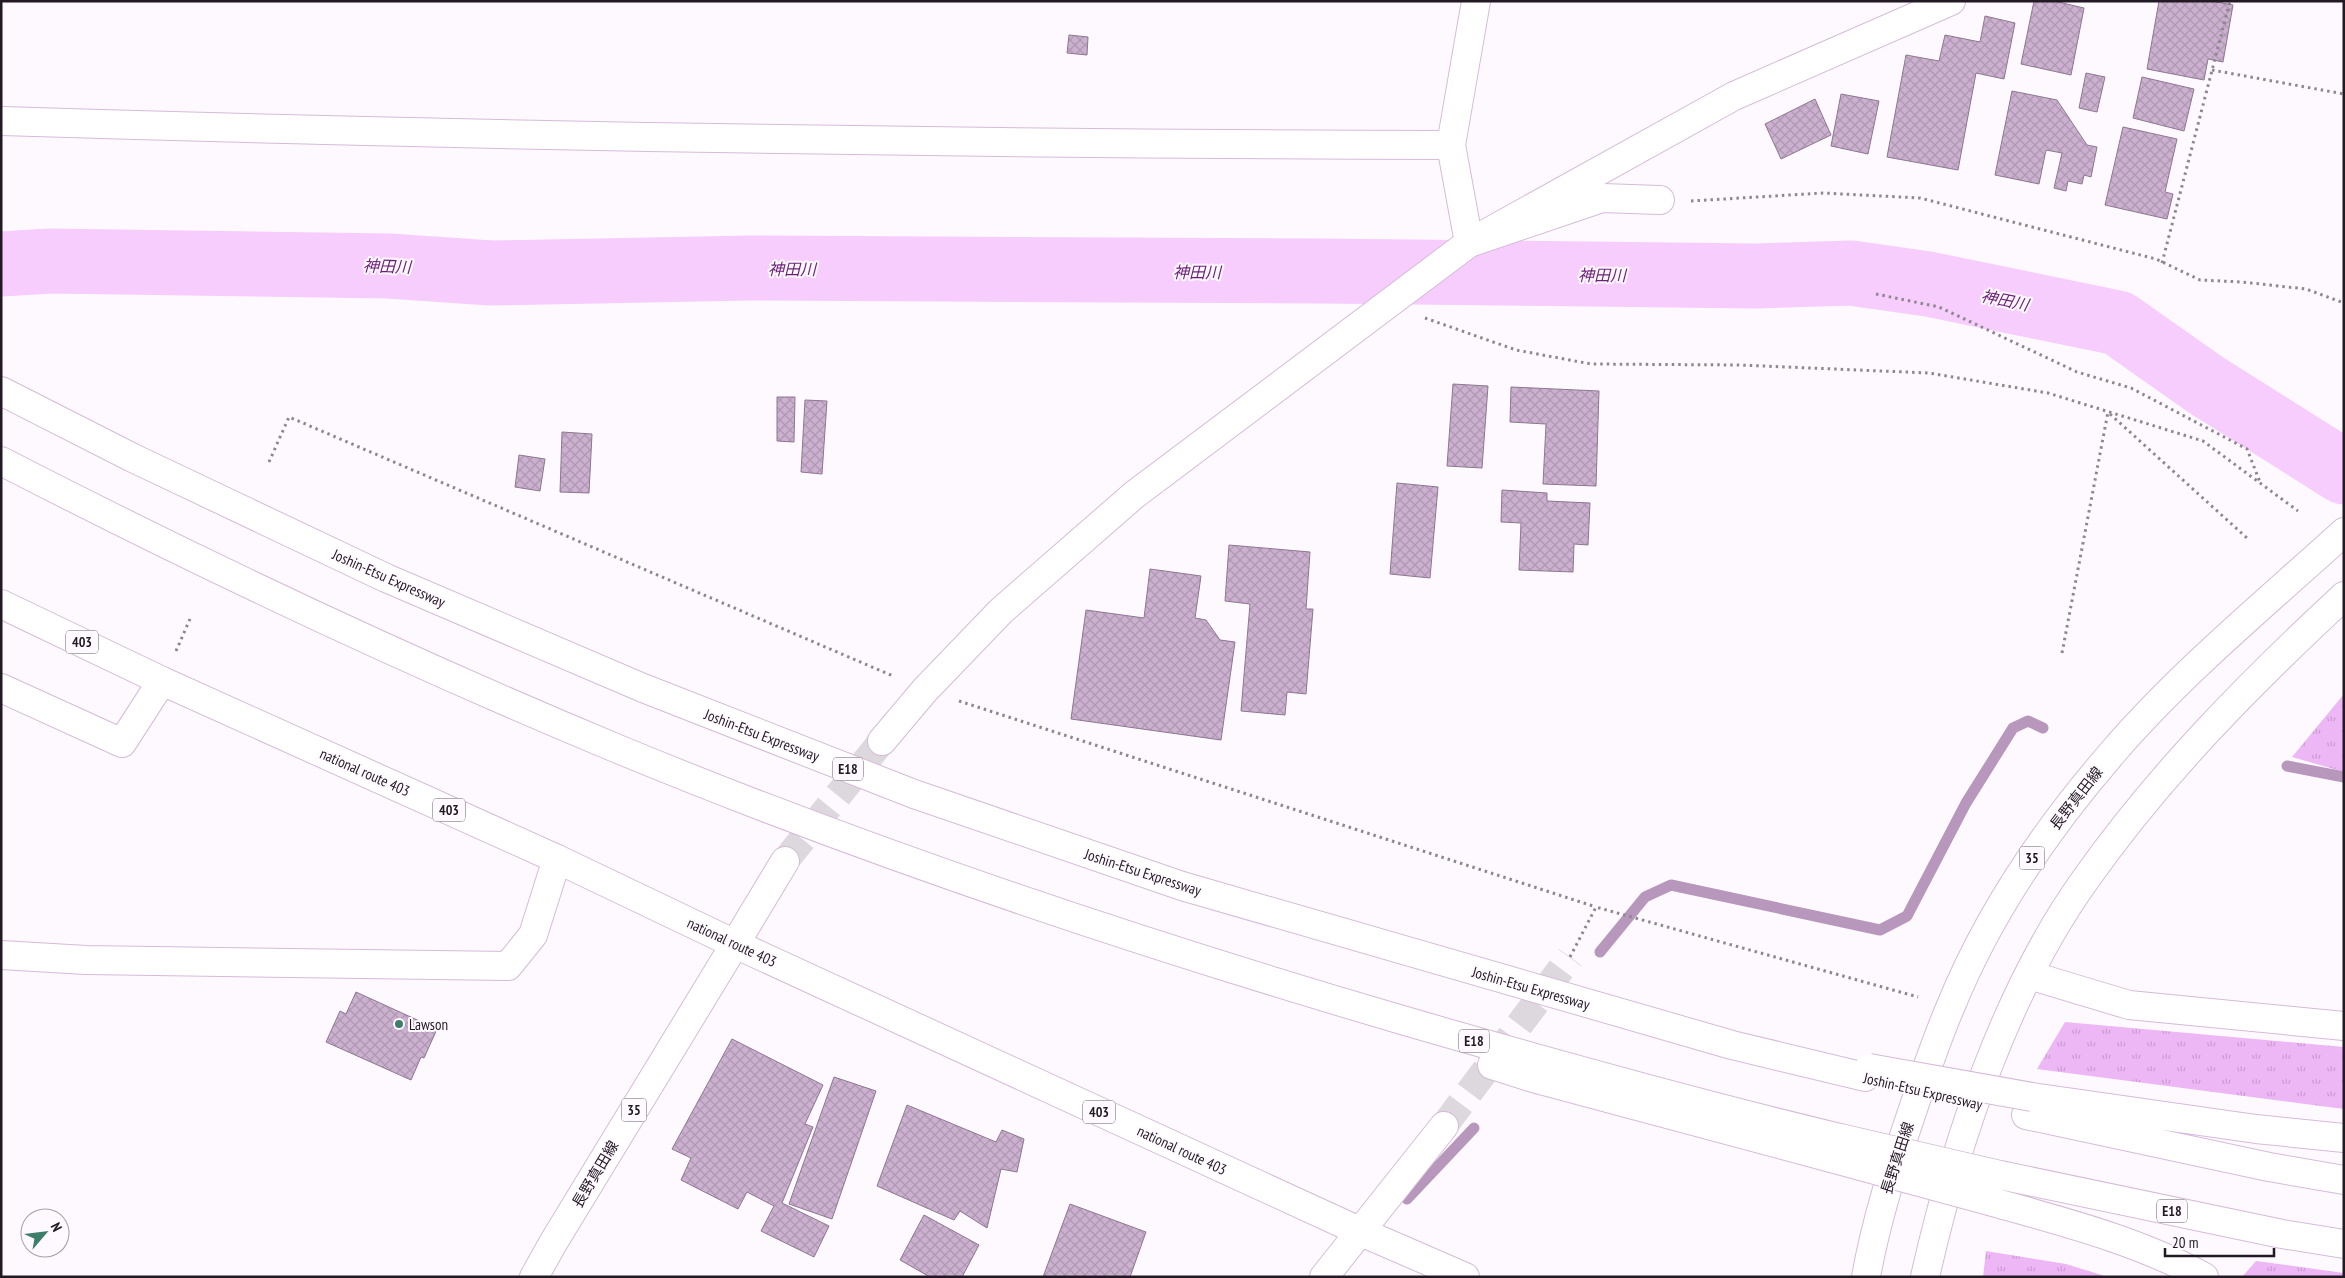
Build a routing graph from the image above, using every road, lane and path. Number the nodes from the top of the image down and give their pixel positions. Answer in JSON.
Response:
{"nodes":[{"id":1,"x":1476,"y":1,"type":"edge"},
{"id":2,"x":1951,"y":1,"type":"edge"},
{"id":3,"x":2230,"y":1,"type":"edge"},
{"id":4,"x":2212,"y":70,"type":"junction"},
{"id":5,"x":2344,"y":94,"type":"edge"},
{"id":6,"x":1,"y":121,"type":"edge"},
{"id":7,"x":1451,"y":146,"type":"junction"},
{"id":8,"x":1660,"y":200,"type":"joint"},
{"id":9,"x":1469,"y":243,"type":"junction"},
{"id":10,"x":2162,"y":262,"type":"junction"},
{"id":11,"x":1876,"y":294,"type":"dead end"},
{"id":12,"x":1395,"y":297,"type":"junction"},
{"id":13,"x":2344,"y":303,"type":"edge"},
{"id":14,"x":1,"y":391,"type":"edge"},
{"id":15,"x":2108,"y":412,"type":"junction"},
{"id":16,"x":1,"y":461,"type":"edge"},
{"id":17,"x":269,"y":462,"type":"dead end"},
{"id":18,"x":2261,"y":484,"type":"junction"},
{"id":19,"x":2298,"y":511,"type":"dead end"},
{"id":20,"x":2344,"y":532,"type":"edge"},
{"id":21,"x":2247,"y":538,"type":"dead end"},
{"id":22,"x":2344,"y":596,"type":"edge"},
{"id":23,"x":1,"y":604,"type":"edge"},
{"id":24,"x":2062,"y":654,"type":"dead end"},
{"id":25,"x":162,"y":681,"type":"junction"},
{"id":26,"x":1,"y":688,"type":"edge"},
{"id":27,"x":925,"y":690,"type":"junction"},
{"id":28,"x":882,"y":741,"type":"tunnel mouth"},
{"id":29,"x":557,"y":859,"type":"junction"},
{"id":30,"x":785,"y":861,"type":"tunnel mouth"},
{"id":31,"x":1596,"y":907,"type":"junction"},
{"id":32,"x":735,"y":944,"type":"junction"},
{"id":33,"x":1,"y":955,"type":"edge"},
{"id":34,"x":1570,"y":957,"type":"tunnel mouth"},
{"id":35,"x":2029,"y":975,"type":"junction"},
{"id":36,"x":1950,"y":1006,"type":"junction"},
{"id":37,"x":2344,"y":1026,"type":"edge"},
{"id":38,"x":2029,"y":1106,"type":"junction"},
{"id":39,"x":1444,"y":1126,"type":"tunnel mouth"},
{"id":40,"x":2344,"y":1138,"type":"edge"},
{"id":41,"x":1836,"y":1148,"type":"junction"},
{"id":42,"x":2344,"y":1180,"type":"edge"},
{"id":43,"x":1359,"y":1231,"type":"junction"},
{"id":44,"x":2344,"y":1244,"type":"edge"},
{"id":45,"x":534,"y":1277,"type":"edge"},
{"id":46,"x":1324,"y":1277,"type":"edge"},
{"id":47,"x":1465,"y":1277,"type":"edge"},
{"id":48,"x":1866,"y":1277,"type":"edge"},
{"id":49,"x":1925,"y":1277,"type":"edge"},
{"id":50,"x":2204,"y":1277,"type":"edge"}],
"edges":[{"from":1,"to":7,"type":"main road"},
{"from":2,"to":9,"type":"main road"},
{"from":3,"to":4,"type":"path"},
{"from":4,"to":5,"type":"path"},
{"from":4,"to":10,"type":"path"},
{"from":6,"to":7,"type":"main road"},
{"from":7,"to":9,"type":"main road"},
{"from":8,"to":9,"type":"main road"},
{"from":8,"to":10,"type":"path"},
{"from":9,"to":12,"type":"main road"},
{"from":10,"to":13,"type":"path"},
{"from":11,"to":18,"type":"path"},
{"from":12,"to":15,"type":"path"},
{"from":12,"to":27,"type":"main road"},
{"from":14,"to":38,"type":"main road","name":"Joshin-Etsu Expressway","number":"E18","bridge":true},
{"from":15,"to":18,"type":"path"},
{"from":15,"to":21,"type":"path"},
{"from":15,"to":24,"type":"path"},
{"from":16,"to":41,"type":"main road"},
{"from":17,"to":27,"type":"path"},
{"from":18,"to":19,"type":"path"},
{"from":20,"to":36,"type":"main road","name":"長野真田線","number":"35"},
{"from":22,"to":35,"type":"main road"},
{"from":23,"to":25,"type":"main road","name":"national route 403","number":"403"},
{"from":25,"to":26,"type":"main road"},
{"from":25,"to":29,"type":"main road","name":"national route 403","number":"403"},
{"from":27,"to":28,"type":"main road"},
{"from":27,"to":31,"type":"path"},
{"from":29,"to":32,"type":"main road","name":"national route 403","number":"403"},
{"from":29,"to":33,"type":"main road"},
{"from":30,"to":32,"type":"main road","name":"長野真田線"},
{"from":31,"to":34,"type":"path"},
{"from":31,"to":36,"type":"path"},
{"from":32,"to":43,"type":"main road","name":"national route 403","number":"403"},
{"from":32,"to":45,"type":"main road","name":"長野真田線","number":"35"},
{"from":35,"to":37,"type":"main road"},
{"from":35,"to":49,"type":"main road"},
{"from":36,"to":48,"type":"main road","name":"長野真田線","number":"35"},
{"from":38,"to":40,"type":"main road"},
{"from":38,"to":42,"type":"main road"},
{"from":39,"to":43,"type":"main road"},
{"from":41,"to":44,"type":"main road","number":"E18","bridge":true},
{"from":41,"to":50,"type":"main road","bridge":true},
{"from":43,"to":46,"type":"main road"},
{"from":43,"to":47,"type":"main road","name":"national route 403","number":"403"}]}
